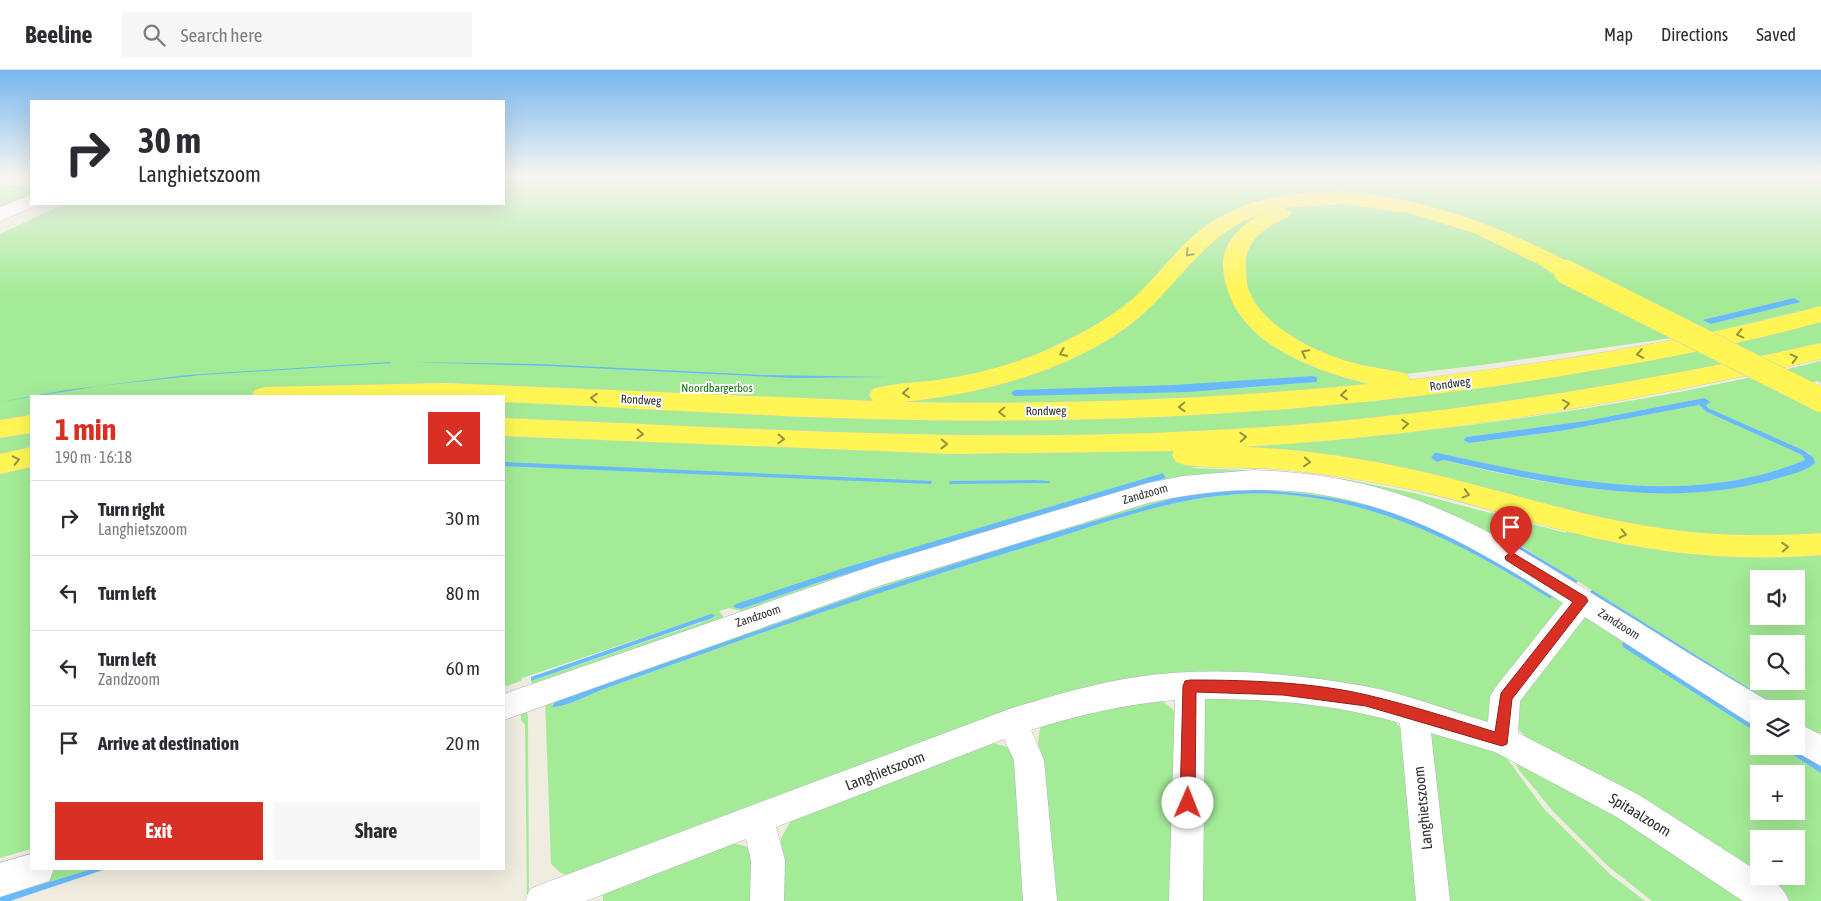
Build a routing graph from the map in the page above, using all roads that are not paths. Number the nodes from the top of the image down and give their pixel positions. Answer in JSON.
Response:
{"nodes":[{"id":1,"x":1239,"y":215,"type":"edge"},
{"id":2,"x":1279,"y":215,"type":"edge"},
{"id":3,"x":1413,"y":215,"type":"edge"},
{"id":4,"x":1437,"y":215,"type":"edge"},
{"id":5,"x":1558,"y":269,"type":"junction"},
{"id":6,"x":1821,"y":314,"type":"edge"},
{"id":7,"x":1821,"y":351,"type":"edge"},
{"id":8,"x":1444,"y":385,"type":"junction"},
{"id":9,"x":285,"y":395,"type":"edge"},
{"id":10,"x":1821,"y":400,"type":"edge"},
{"id":11,"x":713,"y":405,"type":"junction"},
{"id":12,"x":30,"y":424,"type":"edge"},
{"id":13,"x":505,"y":427,"type":"edge"},
{"id":14,"x":0,"y":429,"type":"edge"},
{"id":15,"x":1106,"y":444,"type":"junction"},
{"id":16,"x":30,"y":457,"type":"edge"},
{"id":17,"x":0,"y":464,"type":"edge"},
{"id":18,"x":1821,"y":544,"type":"edge"},
{"id":19,"x":1582,"y":601,"type":"junction"},
{"id":20,"x":1190,"y":686,"type":"junction"},
{"id":21,"x":1750,"y":706,"type":"edge"},
{"id":22,"x":505,"y":707,"type":"edge"},
{"id":23,"x":1414,"y":715,"type":"junction"},
{"id":24,"x":1012,"y":722,"type":"junction"},
{"id":25,"x":1502,"y":740,"type":"junction"},
{"id":26,"x":1805,"y":742,"type":"edge"},
{"id":27,"x":1821,"y":752,"type":"edge"},
{"id":28,"x":758,"y":820,"type":"junction"},
{"id":29,"x":33,"y":870,"type":"edge"},
{"id":30,"x":0,"y":880,"type":"edge"},
{"id":31,"x":542,"y":901,"type":"edge"},
{"id":32,"x":767,"y":901,"type":"edge"},
{"id":33,"x":1040,"y":901,"type":"edge"},
{"id":34,"x":1186,"y":901,"type":"edge"},
{"id":35,"x":1433,"y":901,"type":"edge"},
{"id":36,"x":1772,"y":901,"type":"edge"}],
"edges":[{"from":1,"to":11,"type":"main road","one_way":true},
{"from":8,"to":2,"type":"main road","one_way":true},
{"from":3,"to":5,"type":"main road","one_way":true},
{"from":5,"to":4,"type":"main road","one_way":true},
{"from":5,"to":10,"type":"main road","bridge":true},
{"from":6,"to":8,"type":"main road","name":"Rondweg","one_way":true},
{"from":15,"to":7,"type":"main road","one_way":true},
{"from":8,"to":11,"type":"main road","name":"Rondweg","one_way":true},
{"from":11,"to":9,"type":"main road","name":"Rondweg","one_way":true},
{"from":12,"to":14,"type":"main road"},
{"from":13,"to":15,"type":"main road","one_way":true},
{"from":15,"to":18,"type":"main road","one_way":true},
{"from":17,"to":16,"type":"main road","one_way":true},
{"from":19,"to":21,"type":"street","name":"Zandzoom"},
{"from":19,"to":22,"type":"street","name":"Zandzoom"},
{"from":19,"to":25,"type":"street"},
{"from":20,"to":23,"type":"street","name":"Langhietszoom"},
{"from":20,"to":24,"type":"street","name":"Langhietszoom"},
{"from":20,"to":34,"type":"street"},
{"from":23,"to":25,"type":"street","name":"Langhietszoom"},
{"from":23,"to":35,"type":"street","name":"Langhietszoom"},
{"from":24,"to":28,"type":"street","name":"Langhietszoom"},
{"from":24,"to":33,"type":"street"},
{"from":25,"to":36,"type":"street","name":"Spitaalzoom"},
{"from":26,"to":27,"type":"street"},
{"from":28,"to":31,"type":"street","name":"Langhietszoom"},
{"from":28,"to":32,"type":"street"},
{"from":29,"to":30,"type":"street"}]}
